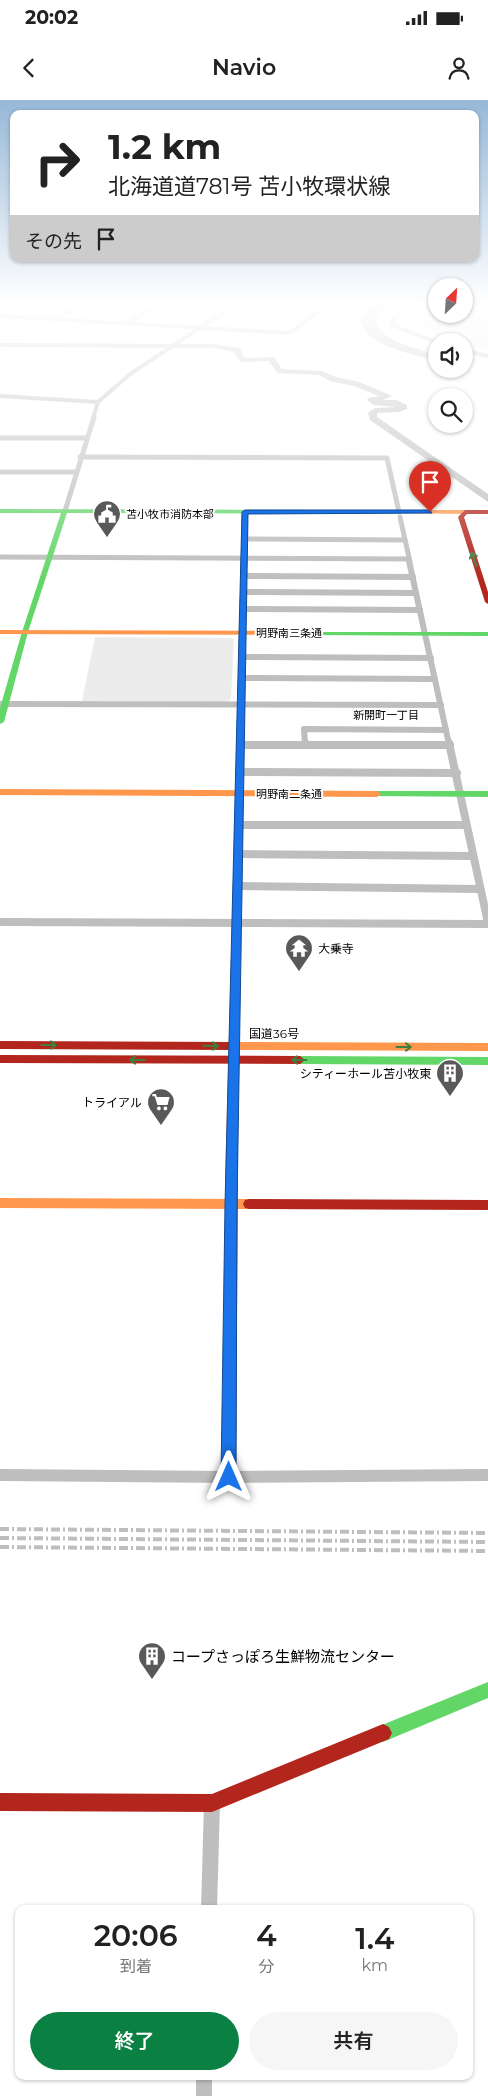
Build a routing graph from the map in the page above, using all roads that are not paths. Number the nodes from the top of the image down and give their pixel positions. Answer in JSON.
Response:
{"nodes":[{"id":1,"x":19,"y":397,"type":"edge"},
{"id":2,"x":104,"y":397,"type":"edge"},
{"id":3,"x":98,"y":402,"type":"junction"},
{"id":4,"x":0,"y":438,"type":"edge"},
{"id":5,"x":86,"y":438,"type":"junction"},
{"id":6,"x":80,"y":457,"type":"junction"},
{"id":7,"x":0,"y":472,"type":"edge"},
{"id":8,"x":75,"y":472,"type":"junction"},
{"id":9,"x":0,"y":511,"type":"edge"},
{"id":10,"x":488,"y":512,"type":"edge"},
{"id":11,"x":64,"y":514,"type":"junction"},
{"id":12,"x":245,"y":514,"type":"junction"},
{"id":13,"x":399,"y":514,"type":"junction"},
{"id":14,"x":466,"y":515,"type":"junction"},
{"id":15,"x":0,"y":516,"type":"edge"},
{"id":16,"x":488,"y":517,"type":"edge"},
{"id":17,"x":245,"y":539,"type":"junction"},
{"id":18,"x":405,"y":540,"type":"junction"},
{"id":19,"x":0,"y":557,"type":"edge"},
{"id":20,"x":50,"y":558,"type":"junction"},
{"id":21,"x":244,"y":558,"type":"junction"},
{"id":22,"x":409,"y":559,"type":"junction"},
{"id":23,"x":488,"y":570,"type":"edge"},
{"id":24,"x":244,"y":576,"type":"junction"},
{"id":25,"x":413,"y":577,"type":"junction"},
{"id":26,"x":244,"y":592,"type":"junction"},
{"id":27,"x":416,"y":593,"type":"junction"},
{"id":28,"x":488,"y":602,"type":"edge"},
{"id":29,"x":244,"y":609,"type":"junction"},
{"id":30,"x":420,"y":610,"type":"junction"},
{"id":31,"x":0,"y":632,"type":"edge"},
{"id":32,"x":25,"y":632,"type":"junction"},
{"id":33,"x":243,"y":633,"type":"junction"},
{"id":34,"x":426,"y":634,"type":"junction"},
{"id":35,"x":488,"y":634,"type":"edge"},
{"id":36,"x":243,"y":657,"type":"junction"},
{"id":37,"x":432,"y":658,"type":"junction"},
{"id":38,"x":242,"y":678,"type":"junction"},
{"id":39,"x":436,"y":680,"type":"junction"},
{"id":40,"x":3,"y":704,"type":"edge"},
{"id":41,"x":242,"y":705,"type":"junction"},
{"id":42,"x":441,"y":705,"type":"junction"},
{"id":43,"x":0,"y":722,"type":"edge"},
{"id":44,"x":446,"y":730,"type":"junction"},
{"id":45,"x":242,"y":745,"type":"junction"},
{"id":46,"x":304,"y":745,"type":"junction"},
{"id":47,"x":450,"y":746,"type":"junction"},
{"id":48,"x":241,"y":772,"type":"junction"},
{"id":49,"x":457,"y":773,"type":"junction"},
{"id":50,"x":0,"y":792,"type":"edge"},
{"id":51,"x":239,"y":794,"type":"junction"},
{"id":52,"x":461,"y":794,"type":"junction"},
{"id":53,"x":488,"y":794,"type":"edge"},
{"id":54,"x":239,"y":825,"type":"junction"},
{"id":55,"x":466,"y":825,"type":"junction"},
{"id":56,"x":237,"y":854,"type":"junction"},
{"id":57,"x":473,"y":856,"type":"junction"},
{"id":58,"x":237,"y":886,"type":"junction"},
{"id":59,"x":480,"y":889,"type":"junction"},
{"id":60,"x":0,"y":922,"type":"edge"},
{"id":61,"x":237,"y":923,"type":"junction"},
{"id":62,"x":488,"y":924,"type":"edge"},
{"id":63,"x":0,"y":1045,"type":"edge"},
{"id":64,"x":235,"y":1047,"type":"junction"},
{"id":65,"x":488,"y":1048,"type":"edge"},
{"id":66,"x":0,"y":1059,"type":"edge"},
{"id":67,"x":235,"y":1060,"type":"junction"},
{"id":68,"x":488,"y":1061,"type":"edge"},
{"id":69,"x":0,"y":1203,"type":"edge"},
{"id":70,"x":231,"y":1205,"type":"junction"},
{"id":71,"x":488,"y":1205,"type":"edge"},
{"id":72,"x":0,"y":1475,"type":"edge"},
{"id":73,"x":488,"y":1475,"type":"edge"},
{"id":74,"x":229,"y":1477,"type":"junction"},
{"id":75,"x":488,"y":1690,"type":"edge"},
{"id":76,"x":0,"y":1802,"type":"edge"},
{"id":77,"x":212,"y":1803,"type":"junction"},
{"id":78,"x":209,"y":1905,"type":"edge"},
{"id":79,"x":204,"y":2080,"type":"edge"},
{"id":80,"x":204,"y":2096,"type":"edge"}],
"edges":[{"from":1,"to":3,"type":"street"},
{"from":2,"to":3,"type":"street"},
{"from":3,"to":5,"type":"street"},
{"from":4,"to":5,"type":"street"},
{"from":5,"to":6,"type":"street"},
{"from":6,"to":8,"type":"street"},
{"from":6,"to":13,"type":"street"},
{"from":7,"to":8,"type":"street"},
{"from":8,"to":11,"type":"street"},
{"from":9,"to":11,"type":"main road"},
{"from":10,"to":14,"type":"main road"},
{"from":11,"to":12,"type":"main road"},
{"from":11,"to":15,"type":"main road"},
{"from":11,"to":20,"type":"main road"},
{"from":12,"to":13,"type":"main road"},
{"from":12,"to":17,"type":"main road"},
{"from":13,"to":14,"type":"main road"},
{"from":13,"to":18,"type":"street"},
{"from":14,"to":16,"type":"main road"},
{"from":14,"to":23,"type":"main road"},
{"from":28,"to":14,"type":"main road","one_way":true},
{"from":17,"to":18,"type":"street"},
{"from":17,"to":21,"type":"main road"},
{"from":18,"to":22,"type":"street"},
{"from":19,"to":20,"type":"street"},
{"from":20,"to":21,"type":"street"},
{"from":20,"to":32,"type":"main road"},
{"from":21,"to":22,"type":"street"},
{"from":21,"to":24,"type":"main road"},
{"from":22,"to":25,"type":"street"},
{"from":24,"to":25,"type":"street"},
{"from":24,"to":26,"type":"main road"},
{"from":25,"to":27,"type":"street"},
{"from":26,"to":27,"type":"street"},
{"from":26,"to":29,"type":"main road"},
{"from":27,"to":30,"type":"street"},
{"from":29,"to":30,"type":"street"},
{"from":29,"to":33,"type":"main road"},
{"from":30,"to":34,"type":"street"},
{"from":31,"to":32,"type":"main road","name":"明野南三条通"},
{"from":32,"to":33,"type":"main road","name":"明野南三条通"},
{"from":32,"to":40,"type":"main road"},
{"from":33,"to":34,"type":"main road","name":"明野南三条通"},
{"from":33,"to":36,"type":"main road"},
{"from":34,"to":35,"type":"main road","name":"明野南三条通"},
{"from":34,"to":37,"type":"street"},
{"from":36,"to":37,"type":"street"},
{"from":36,"to":38,"type":"main road"},
{"from":37,"to":39,"type":"street"},
{"from":38,"to":39,"type":"street"},
{"from":38,"to":41,"type":"main road"},
{"from":39,"to":42,"type":"street"},
{"from":40,"to":41,"type":"street"},
{"from":40,"to":43,"type":"main road"},
{"from":41,"to":42,"type":"street"},
{"from":41,"to":45,"type":"main road"},
{"from":42,"to":44,"type":"street"},
{"from":44,"to":46,"type":"street"},
{"from":44,"to":47,"type":"street"},
{"from":45,"to":46,"type":"street"},
{"from":45,"to":48,"type":"main road"},
{"from":46,"to":47,"type":"street"},
{"from":47,"to":49,"type":"street"},
{"from":48,"to":49,"type":"street"},
{"from":48,"to":51,"type":"main road"},
{"from":49,"to":52,"type":"street"},
{"from":50,"to":51,"type":"main road","name":"明野南二条通"},
{"from":51,"to":52,"type":"main road","name":"明野南二条通"},
{"from":51,"to":54,"type":"main road"},
{"from":52,"to":53,"type":"main road","name":"明野南二条通"},
{"from":52,"to":55,"type":"street"},
{"from":54,"to":55,"type":"street"},
{"from":54,"to":56,"type":"main road"},
{"from":55,"to":57,"type":"street"},
{"from":56,"to":57,"type":"street"},
{"from":56,"to":58,"type":"main road"},
{"from":57,"to":59,"type":"street"},
{"from":58,"to":59,"type":"street"},
{"from":58,"to":61,"type":"main road"},
{"from":59,"to":62,"type":"street"},
{"from":60,"to":61,"type":"street"},
{"from":61,"to":62,"type":"street"},
{"from":61,"to":64,"type":"main road"},
{"from":63,"to":64,"type":"main road","name":"国道36号","one_way":true},
{"from":64,"to":65,"type":"main road","name":"国道36号","one_way":true},
{"from":64,"to":67,"type":"main road"},
{"from":67,"to":66,"type":"main road","one_way":true},
{"from":68,"to":67,"type":"main road","one_way":true},
{"from":67,"to":70,"type":"main road"},
{"from":69,"to":70,"type":"main road"},
{"from":70,"to":71,"type":"main road"},
{"from":70,"to":74,"type":"main road"},
{"from":72,"to":74,"type":"street"},
{"from":73,"to":74,"type":"street"},
{"from":75,"to":77,"type":"main road"},
{"from":76,"to":77,"type":"main road"},
{"from":77,"to":78,"type":"street"},
{"from":79,"to":80,"type":"street"}]}
